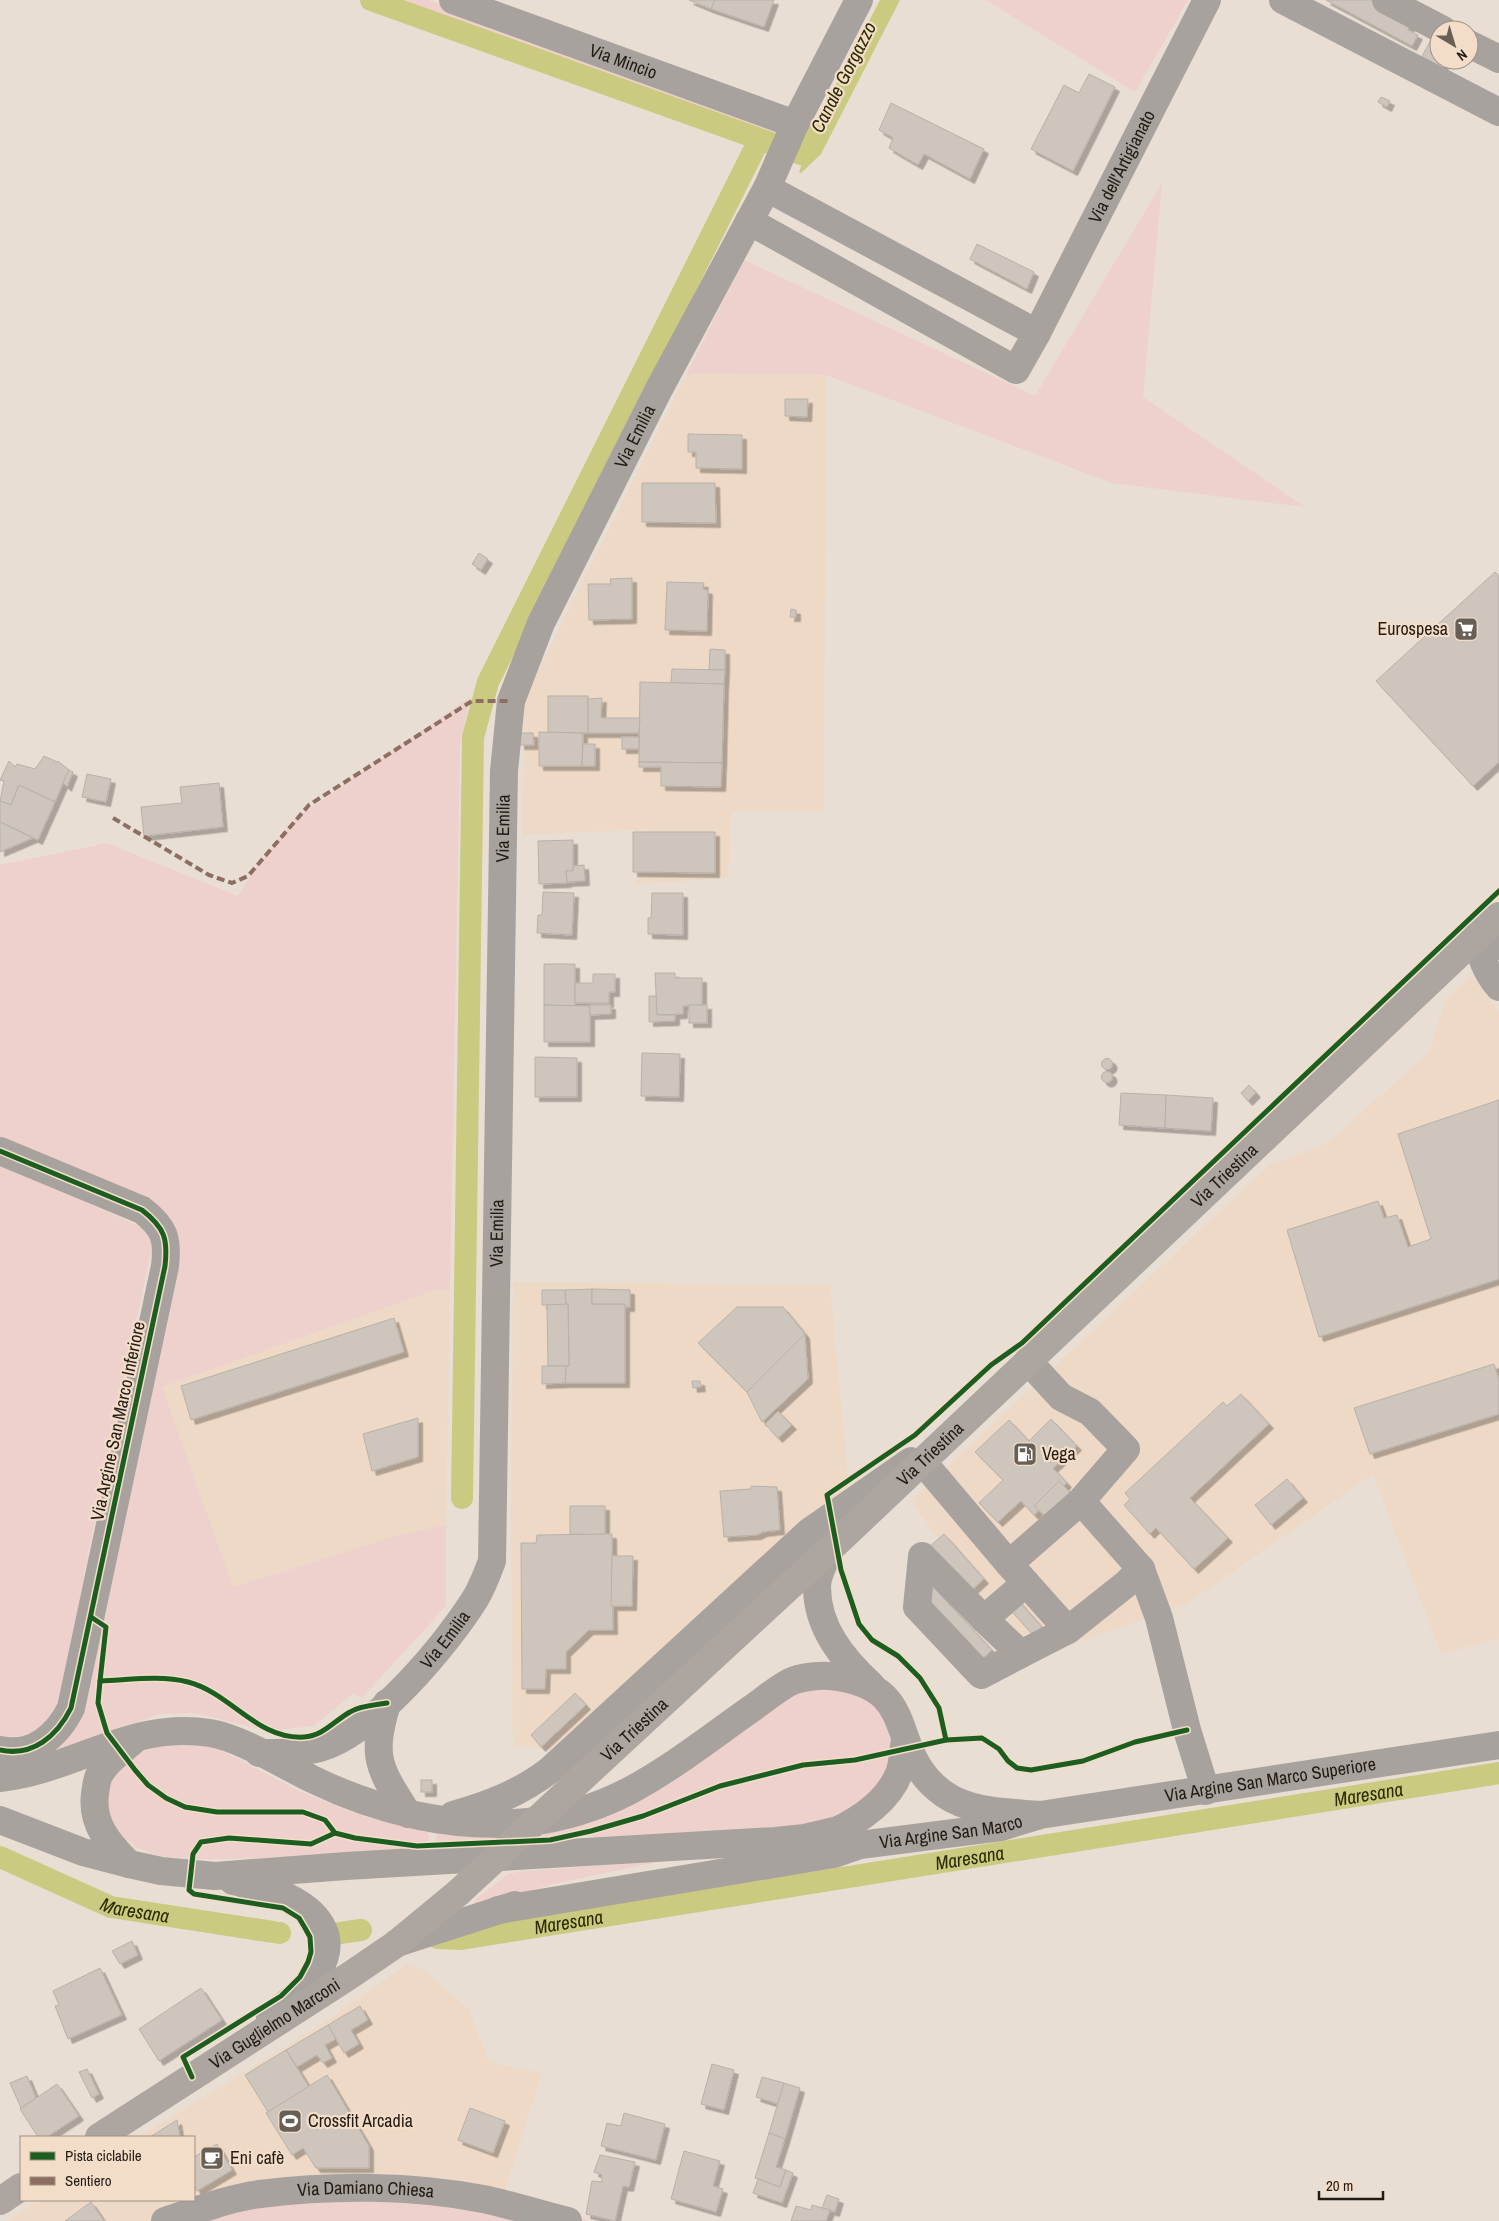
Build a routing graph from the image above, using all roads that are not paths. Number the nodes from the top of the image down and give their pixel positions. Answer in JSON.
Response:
{"nodes":[{"id":1,"x":452,"y":0,"type":"edge"},
{"id":2,"x":859,"y":0,"type":"edge"},
{"id":3,"x":1207,"y":0,"type":"edge"},
{"id":4,"x":1283,"y":0,"type":"edge"},
{"id":5,"x":1386,"y":0,"type":"edge"},
{"id":6,"x":1429,"y":23,"type":"edge"},
{"id":7,"x":1479,"y":49,"type":"edge"},
{"id":8,"x":1499,"y":59,"type":"edge"},
{"id":9,"x":1499,"y":112,"type":"edge"},
{"id":10,"x":787,"y":142,"type":"junction"},
{"id":11,"x":767,"y":188,"type":"junction"},
{"id":12,"x":749,"y":221,"type":"junction"},
{"id":13,"x":1038,"y":333,"type":"junction"},
{"id":14,"x":1499,"y":916,"type":"edge"},
{"id":15,"x":1488,"y":941,"type":"edge"},
{"id":16,"x":1499,"y":987,"type":"edge"},
{"id":17,"x":0,"y":1151,"type":"edge"},
{"id":18,"x":1028,"y":1361,"type":"junction"},
{"id":19,"x":958,"y":1428,"type":"junction"},
{"id":20,"x":922,"y":1461,"type":"junction"},
{"id":21,"x":1081,"y":1501,"type":"junction"},
{"id":22,"x":831,"y":1548,"type":"junction"},
{"id":23,"x":1141,"y":1569,"type":"junction"},
{"id":24,"x":1018,"y":1574,"type":"junction"},
{"id":25,"x":984,"y":1620,"type":"junction"},
{"id":26,"x":1068,"y":1630,"type":"junction"},
{"id":27,"x":1021,"y":1654,"type":"junction"},
{"id":28,"x":872,"y":1686,"type":"junction"},
{"id":29,"x":387,"y":1703,"type":"junction"},
{"id":30,"x":138,"y":1737,"type":"junction"},
{"id":31,"x":905,"y":1740,"type":"junction"},
{"id":32,"x":1499,"y":1745,"type":"edge"},
{"id":33,"x":0,"y":1750,"type":"edge"},
{"id":34,"x":259,"y":1753,"type":"junction"},
{"id":35,"x":0,"y":1778,"type":"edge"},
{"id":36,"x":1206,"y":1792,"type":"junction"},
{"id":37,"x":408,"y":1814,"type":"junction"},
{"id":38,"x":1040,"y":1815,"type":"junction"},
{"id":39,"x":440,"y":1818,"type":"junction"},
{"id":40,"x":0,"y":1820,"type":"edge"},
{"id":41,"x":830,"y":1838,"type":"junction"},
{"id":42,"x":129,"y":1864,"type":"junction"},
{"id":43,"x":214,"y":1876,"type":"junction"},
{"id":44,"x":498,"y":1910,"type":"junction"},
{"id":45,"x":396,"y":1944,"type":"junction"},
{"id":46,"x":349,"y":1976,"type":"joint"},
{"id":47,"x":233,"y":2051,"type":"junction"},
{"id":48,"x":101,"y":2136,"type":"edge"},
{"id":49,"x":20,"y":2188,"type":"edge"},
{"id":50,"x":0,"y":2201,"type":"edge"},
{"id":51,"x":165,"y":2221,"type":"edge"},
{"id":52,"x":568,"y":2221,"type":"edge"}],
"edges":[{"from":1,"to":10,"type":"street","name":"Via Mincio"},
{"from":2,"to":10,"type":"street","name":"Via Emilia"},
{"from":3,"to":13,"type":"street","name":"Via dell'Artigianato"},
{"from":4,"to":9,"type":"street"},
{"from":5,"to":6,"type":"street"},
{"from":7,"to":8,"type":"street"},
{"from":10,"to":11,"type":"street","name":"Via Emilia"},
{"from":11,"to":12,"type":"street","name":"Via Emilia"},
{"from":11,"to":13,"type":"street"},
{"from":12,"to":13,"type":"street","name":"Via dell'Artigianato"},
{"from":12,"to":29,"type":"street","name":"Via Emilia"},
{"from":14,"to":15,"type":"main road","name":"Via Triestina"},
{"from":15,"to":16,"type":"street"},
{"from":15,"to":18,"type":"main road","name":"Via Triestina"},
{"from":17,"to":33,"type":"street","name":"Via Argine San Marco Inferiore"},
{"from":18,"to":19,"type":"main road","name":"Via Triestina"},
{"from":18,"to":21,"type":"street"},
{"from":19,"to":20,"type":"main road","name":"Via Triestina"},
{"from":19,"to":39,"type":"street"},
{"from":20,"to":22,"type":"main road","name":"Via Triestina"},
{"from":20,"to":24,"type":"street"},
{"from":21,"to":23,"type":"street"},
{"from":21,"to":24,"type":"street"},
{"from":22,"to":28,"type":"street"},
{"from":22,"to":45,"type":"main road","name":"Via Triestina","bridge":true},
{"from":23,"to":26,"type":"street"},
{"from":23,"to":36,"type":"street"},
{"from":24,"to":25,"type":"street"},
{"from":24,"to":26,"type":"street"},
{"from":25,"to":27,"type":"street"},
{"from":25,"to":27,"type":"street"},
{"from":26,"to":27,"type":"street"},
{"from":28,"to":31,"type":"street"},
{"from":28,"to":39,"type":"street"},
{"from":29,"to":34,"type":"street","name":"Via Emilia"},
{"from":29,"to":37,"type":"street"},
{"from":30,"to":34,"type":"street"},
{"from":30,"to":35,"type":"street"},
{"from":30,"to":42,"type":"street"},
{"from":31,"to":38,"type":"street"},
{"from":31,"to":41,"type":"street"},
{"from":32,"to":36,"type":"street","name":"Via Argine San Marco Superiore"},
{"from":34,"to":37,"type":"street"},
{"from":36,"to":38,"type":"street","name":"Via Argine San Marco Superiore"},
{"from":37,"to":39,"type":"street"},
{"from":38,"to":41,"type":"street","name":"Via Argine San Marco"},
{"from":40,"to":42,"type":"street"},
{"from":41,"to":43,"type":"street"},
{"from":41,"to":44,"type":"street"},
{"from":41,"to":44,"type":"street"},
{"from":42,"to":43,"type":"street"},
{"from":43,"to":47,"type":"street"},
{"from":44,"to":45,"type":"street"},
{"from":45,"to":46,"type":"main road","name":"Via Triestina"},
{"from":46,"to":47,"type":"main road","name":"Via Guglielmo Marconi"},
{"from":47,"to":48,"type":"main road","name":"Via Guglielmo Marconi"},
{"from":49,"to":50,"type":"main road"},
{"from":51,"to":52,"type":"street","name":"Via Damiano Chiesa"}]}
